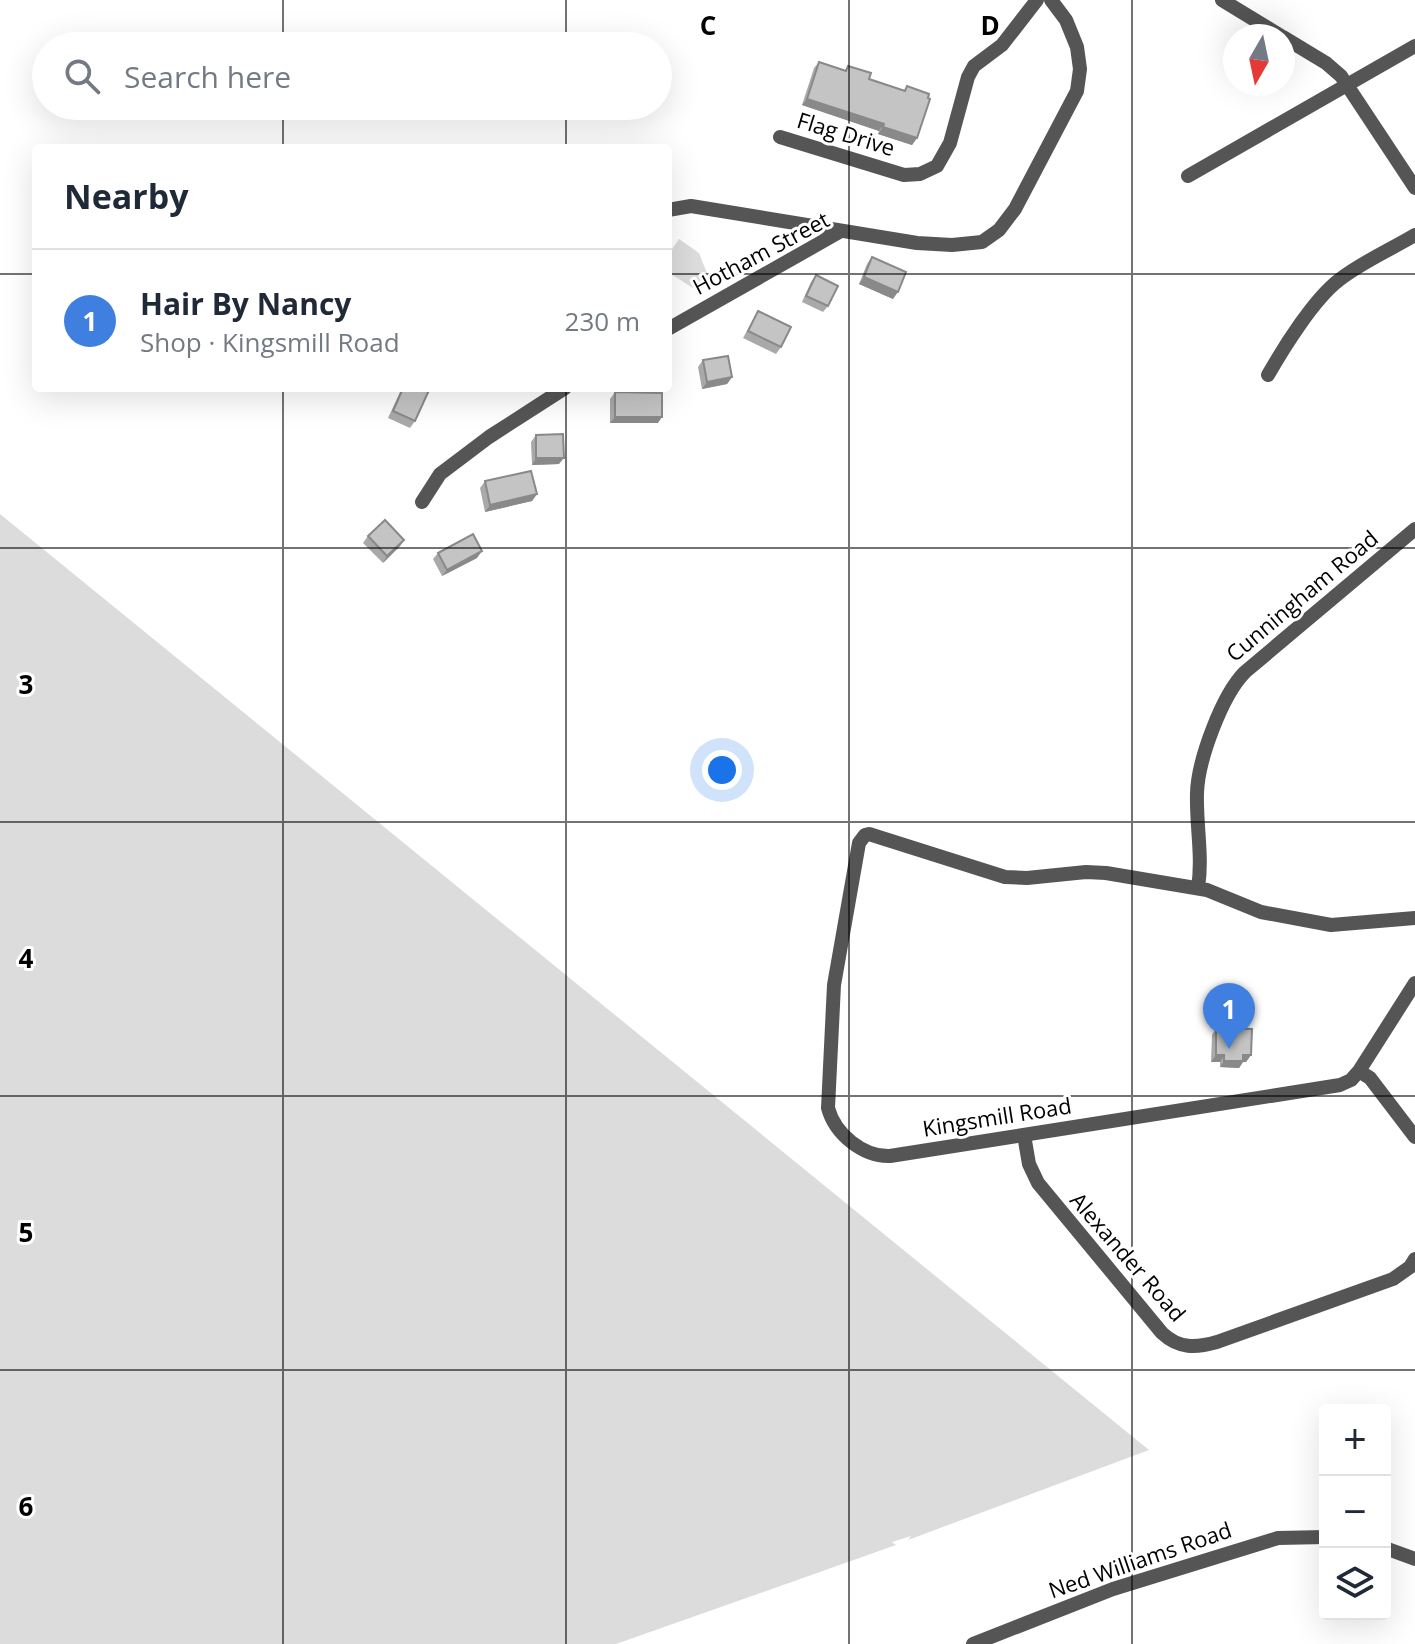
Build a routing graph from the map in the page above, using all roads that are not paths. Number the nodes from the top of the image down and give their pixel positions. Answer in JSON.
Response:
{"nodes":[{"id":1,"x":1037,"y":0,"type":"edge"},
{"id":2,"x":1051,"y":0,"type":"edge"},
{"id":3,"x":1222,"y":0,"type":"edge"},
{"id":4,"x":1261,"y":24,"type":"edge"},
{"id":5,"x":1295,"y":45,"type":"edge"},
{"id":6,"x":1415,"y":46,"type":"edge"},
{"id":7,"x":1347,"y":85,"type":"junction"},
{"id":8,"x":780,"y":137,"type":"dead end"},
{"id":9,"x":1188,"y":176,"type":"dead end"},
{"id":10,"x":1415,"y":188,"type":"edge"},
{"id":11,"x":672,"y":209,"type":"edge"},
{"id":12,"x":841,"y":231,"type":"junction"},
{"id":13,"x":1415,"y":235,"type":"edge"},
{"id":14,"x":672,"y":327,"type":"edge"},
{"id":15,"x":1268,"y":375,"type":"dead end"},
{"id":16,"x":559,"y":392,"type":"edge"},
{"id":17,"x":422,"y":502,"type":"dead end"},
{"id":18,"x":1415,"y":529,"type":"edge"},
{"id":19,"x":1198,"y":888,"type":"junction"},
{"id":20,"x":1415,"y":918,"type":"edge"},
{"id":21,"x":1415,"y":983,"type":"edge"},
{"id":22,"x":1359,"y":1071,"type":"junction"},
{"id":23,"x":1024,"y":1135,"type":"junction"},
{"id":24,"x":1415,"y":1137,"type":"edge"},
{"id":25,"x":1415,"y":1259,"type":"edge"},
{"id":26,"x":1319,"y":1537,"type":"edge"},
{"id":27,"x":1391,"y":1550,"type":"edge"},
{"id":28,"x":1415,"y":1559,"type":"edge"},
{"id":29,"x":973,"y":1644,"type":"edge"}],
"edges":[{"from":1,"to":8,"type":"street","name":"Flag Drive"},
{"from":2,"to":12,"type":"street","name":"Hotham Street"},
{"from":3,"to":4,"type":"street"},
{"from":5,"to":7,"type":"street"},
{"from":6,"to":7,"type":"street"},
{"from":7,"to":9,"type":"street"},
{"from":7,"to":10,"type":"street"},
{"from":11,"to":12,"type":"street"},
{"from":12,"to":14,"type":"street","name":"Hotham Street"},
{"from":13,"to":15,"type":"street"},
{"from":16,"to":17,"type":"street"},
{"from":18,"to":19,"type":"street","name":"Cunningham Road"},
{"from":19,"to":20,"type":"street"},
{"from":19,"to":23,"type":"street","name":"Kingsmill Road"},
{"from":21,"to":22,"type":"street"},
{"from":22,"to":23,"type":"street","name":"Kingsmill Road"},
{"from":22,"to":24,"type":"street"},
{"from":23,"to":25,"type":"street","name":"Alexander Road"},
{"from":26,"to":29,"type":"street","name":"Ned Williams Road"},
{"from":27,"to":28,"type":"street"}]}
